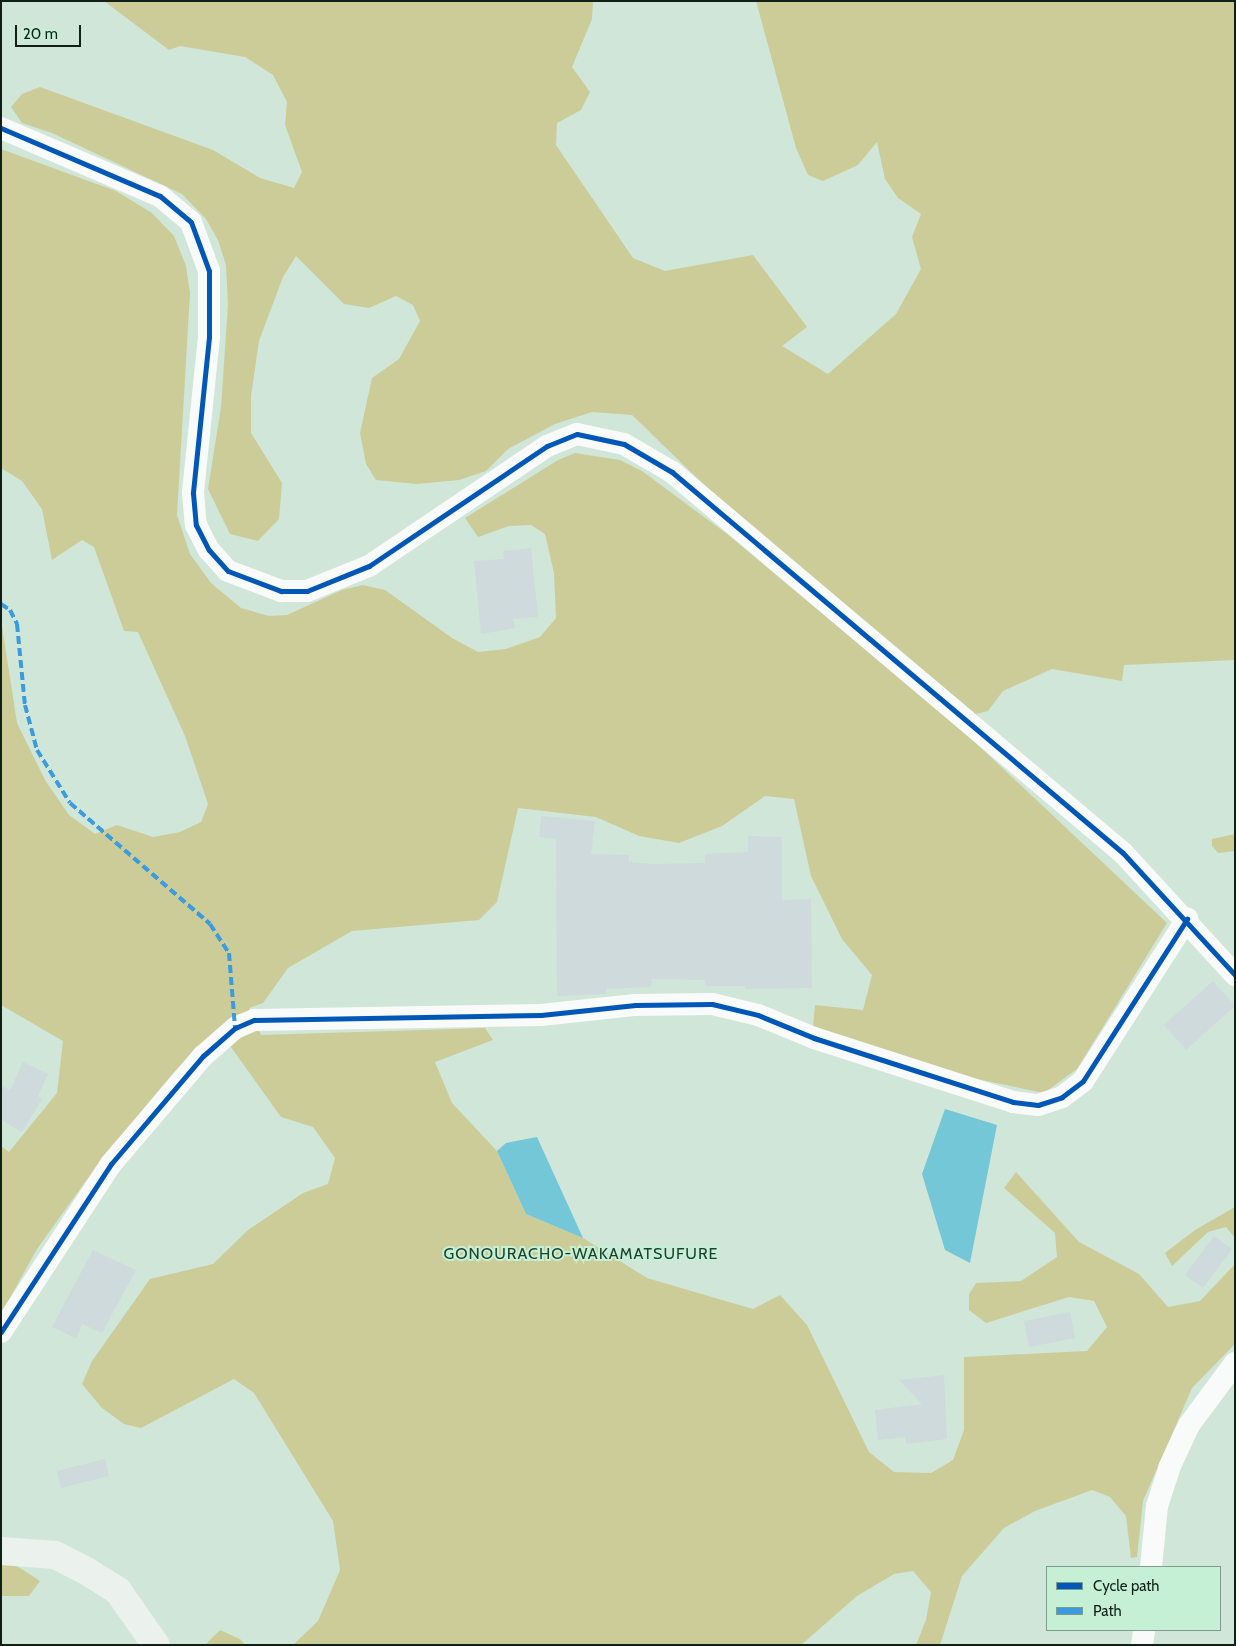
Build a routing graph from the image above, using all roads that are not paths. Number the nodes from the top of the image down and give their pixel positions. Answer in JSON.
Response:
{"nodes":[{"id":1,"x":1,"y":128,"type":"edge"},
{"id":2,"x":1187,"y":919,"type":"junction"},
{"id":3,"x":1235,"y":975,"type":"edge"},
{"id":4,"x":1,"y":1332,"type":"edge"},
{"id":5,"x":1235,"y":1364,"type":"edge"},
{"id":6,"x":1,"y":1551,"type":"edge"},
{"id":7,"x":1151,"y":1566,"type":"edge"},
{"id":8,"x":1144,"y":1631,"type":"edge"},
{"id":9,"x":156,"y":1645,"type":"edge"},
{"id":10,"x":1142,"y":1645,"type":"edge"}],
"edges":[{"from":1,"to":2,"type":"street"},
{"from":2,"to":3,"type":"street"},
{"from":2,"to":4,"type":"street"},
{"from":5,"to":7,"type":"street"},
{"from":6,"to":9,"type":"main road"},
{"from":8,"to":10,"type":"street"}]}
